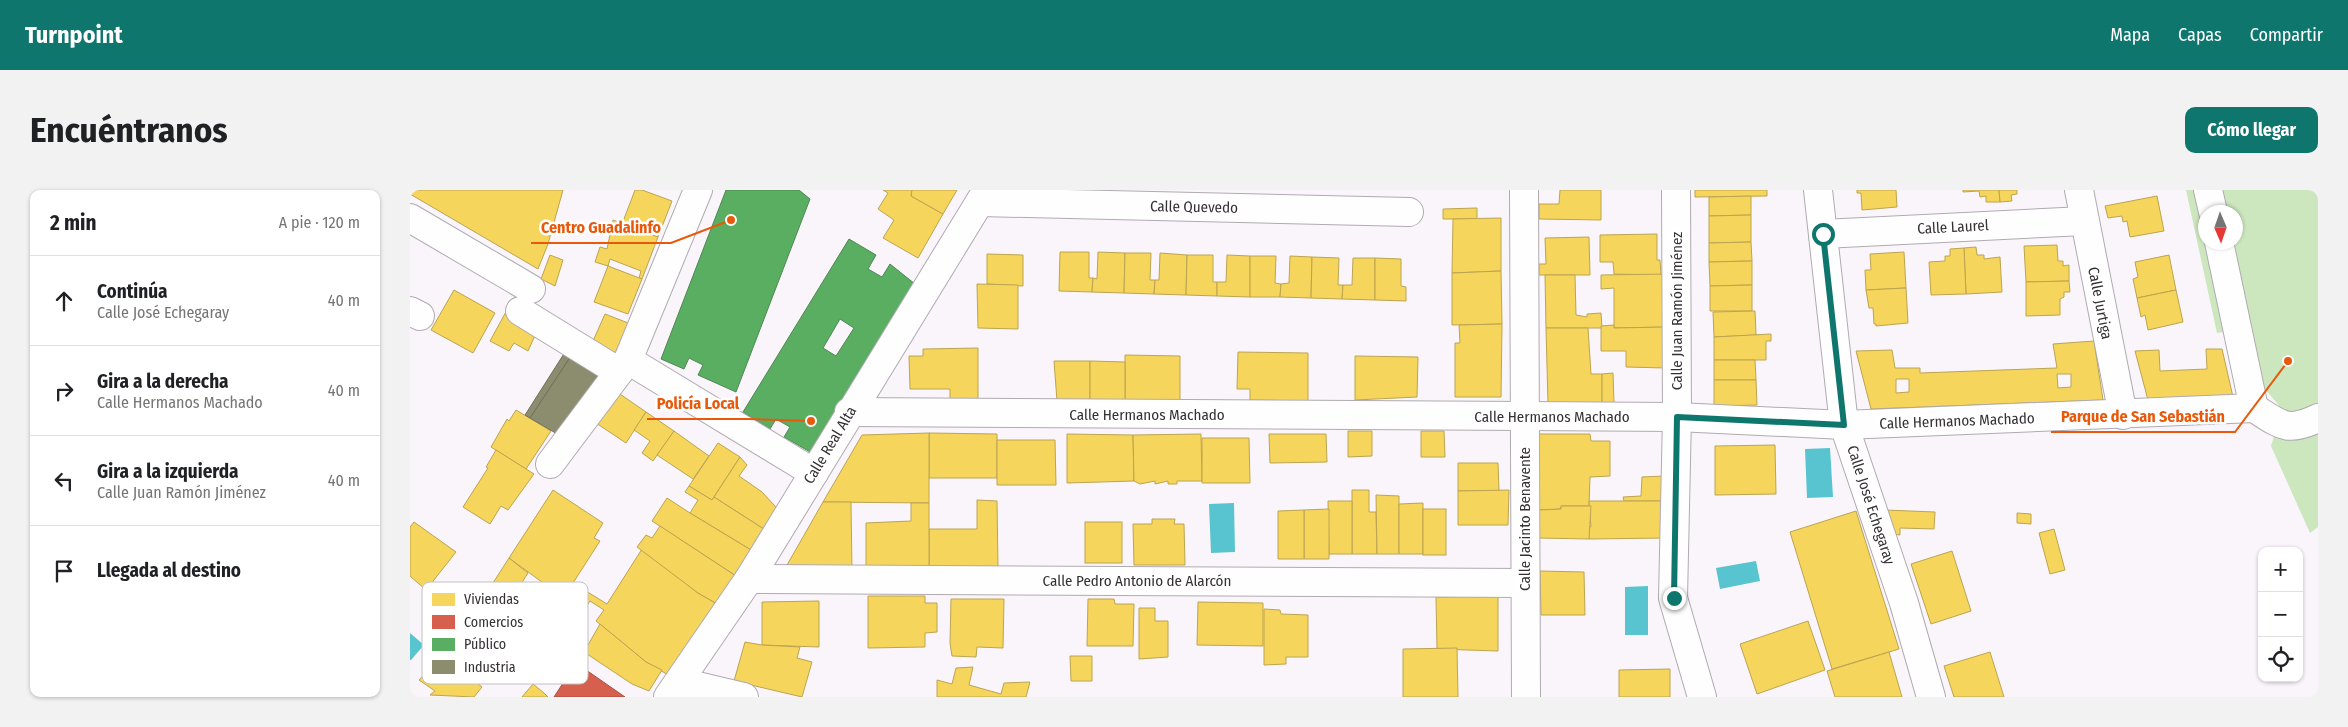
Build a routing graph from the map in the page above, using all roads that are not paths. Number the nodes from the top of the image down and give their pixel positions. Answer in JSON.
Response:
{"nodes":[{"id":1,"x":698,"y":190,"type":"edge"},
{"id":2,"x":1524,"y":190,"type":"edge"},
{"id":3,"x":1676,"y":190,"type":"edge"},
{"id":4,"x":1818,"y":190,"type":"edge"},
{"id":5,"x":2078,"y":190,"type":"edge"},
{"id":6,"x":2208,"y":190,"type":"edge"},
{"id":7,"x":984,"y":196,"type":"edge"},
{"id":8,"x":2211,"y":205,"type":"edge"},
{"id":9,"x":1408,"y":212,"type":"dead end"},
{"id":10,"x":410,"y":218,"type":"edge"},
{"id":11,"x":2084,"y":221,"type":"junction"},
{"id":12,"x":1823,"y":234,"type":"junction"},
{"id":13,"x":2221,"y":250,"type":"edge"},
{"id":14,"x":623,"y":366,"type":"junction"},
{"id":15,"x":2254,"y":408,"type":"junction"},
{"id":16,"x":849,"y":412,"type":"junction"},
{"id":17,"x":2123,"y":415,"type":"junction"},
{"id":18,"x":1677,"y":417,"type":"junction"},
{"id":19,"x":1525,"y":418,"type":"junction"},
{"id":20,"x":2318,"y":418,"type":"edge"},
{"id":21,"x":1844,"y":425,"type":"junction"},
{"id":22,"x":550,"y":464,"type":"dead end"},
{"id":23,"x":814,"y":473,"type":"junction"},
{"id":24,"x":749,"y":579,"type":"junction"},
{"id":25,"x":1525,"y":583,"type":"junction"},
{"id":26,"x":674,"y":690,"type":"edge"},
{"id":27,"x":744,"y":697,"type":"edge"},
{"id":28,"x":1526,"y":697,"type":"edge"},
{"id":29,"x":1702,"y":697,"type":"edge"},
{"id":30,"x":1931,"y":697,"type":"edge"}],
"edges":[{"from":1,"to":14,"type":"street"},
{"from":2,"to":19,"type":"street","name":"Calle Jacinto Benavente"},
{"from":3,"to":18,"type":"street","name":"Calle Juan Ramón Jiménez"},
{"from":4,"to":12,"type":"street","name":"Calle José Echegaray"},
{"from":5,"to":11,"type":"street","name":"Calle Jurtiga"},
{"from":6,"to":8,"type":"street"},
{"from":7,"to":9,"type":"street","name":"Calle Quevedo"},
{"from":7,"to":16,"type":"street","name":"Calle Real Alta"},
{"from":10,"to":14,"type":"street"},
{"from":11,"to":12,"type":"street","name":"Calle Laurel"},
{"from":11,"to":17,"type":"street","name":"Calle Jurtiga"},
{"from":12,"to":21,"type":"street","name":"Calle José Echegaray"},
{"from":13,"to":15,"type":"street"},
{"from":14,"to":22,"type":"street"},
{"from":14,"to":23,"type":"street"},
{"from":15,"to":17,"type":"street","name":"Calle Hermanos Machado"},
{"from":15,"to":20,"type":"street"},
{"from":16,"to":19,"type":"street","name":"Calle Hermanos Machado"},
{"from":16,"to":23,"type":"street","name":"Calle Real Alta"},
{"from":17,"to":21,"type":"street","name":"Calle Hermanos Machado"},
{"from":18,"to":19,"type":"street","name":"Calle Hermanos Machado"},
{"from":18,"to":21,"type":"street","name":"Calle Hermanos Machado"},
{"from":18,"to":29,"type":"street","name":"Calle Juan Ramón Jiménez"},
{"from":19,"to":25,"type":"street","name":"Calle Jacinto Benavente"},
{"from":21,"to":30,"type":"street","name":"Calle José Echegaray"},
{"from":23,"to":24,"type":"street","name":"Calle Real Alta"},
{"from":24,"to":25,"type":"street","name":"Calle Pedro Antonio de Alarcón"},
{"from":24,"to":26,"type":"street","name":"Calle Real Alta"},
{"from":25,"to":28,"type":"street","name":"Calle Jacinto Benavente"},
{"from":26,"to":27,"type":"street"}]}
